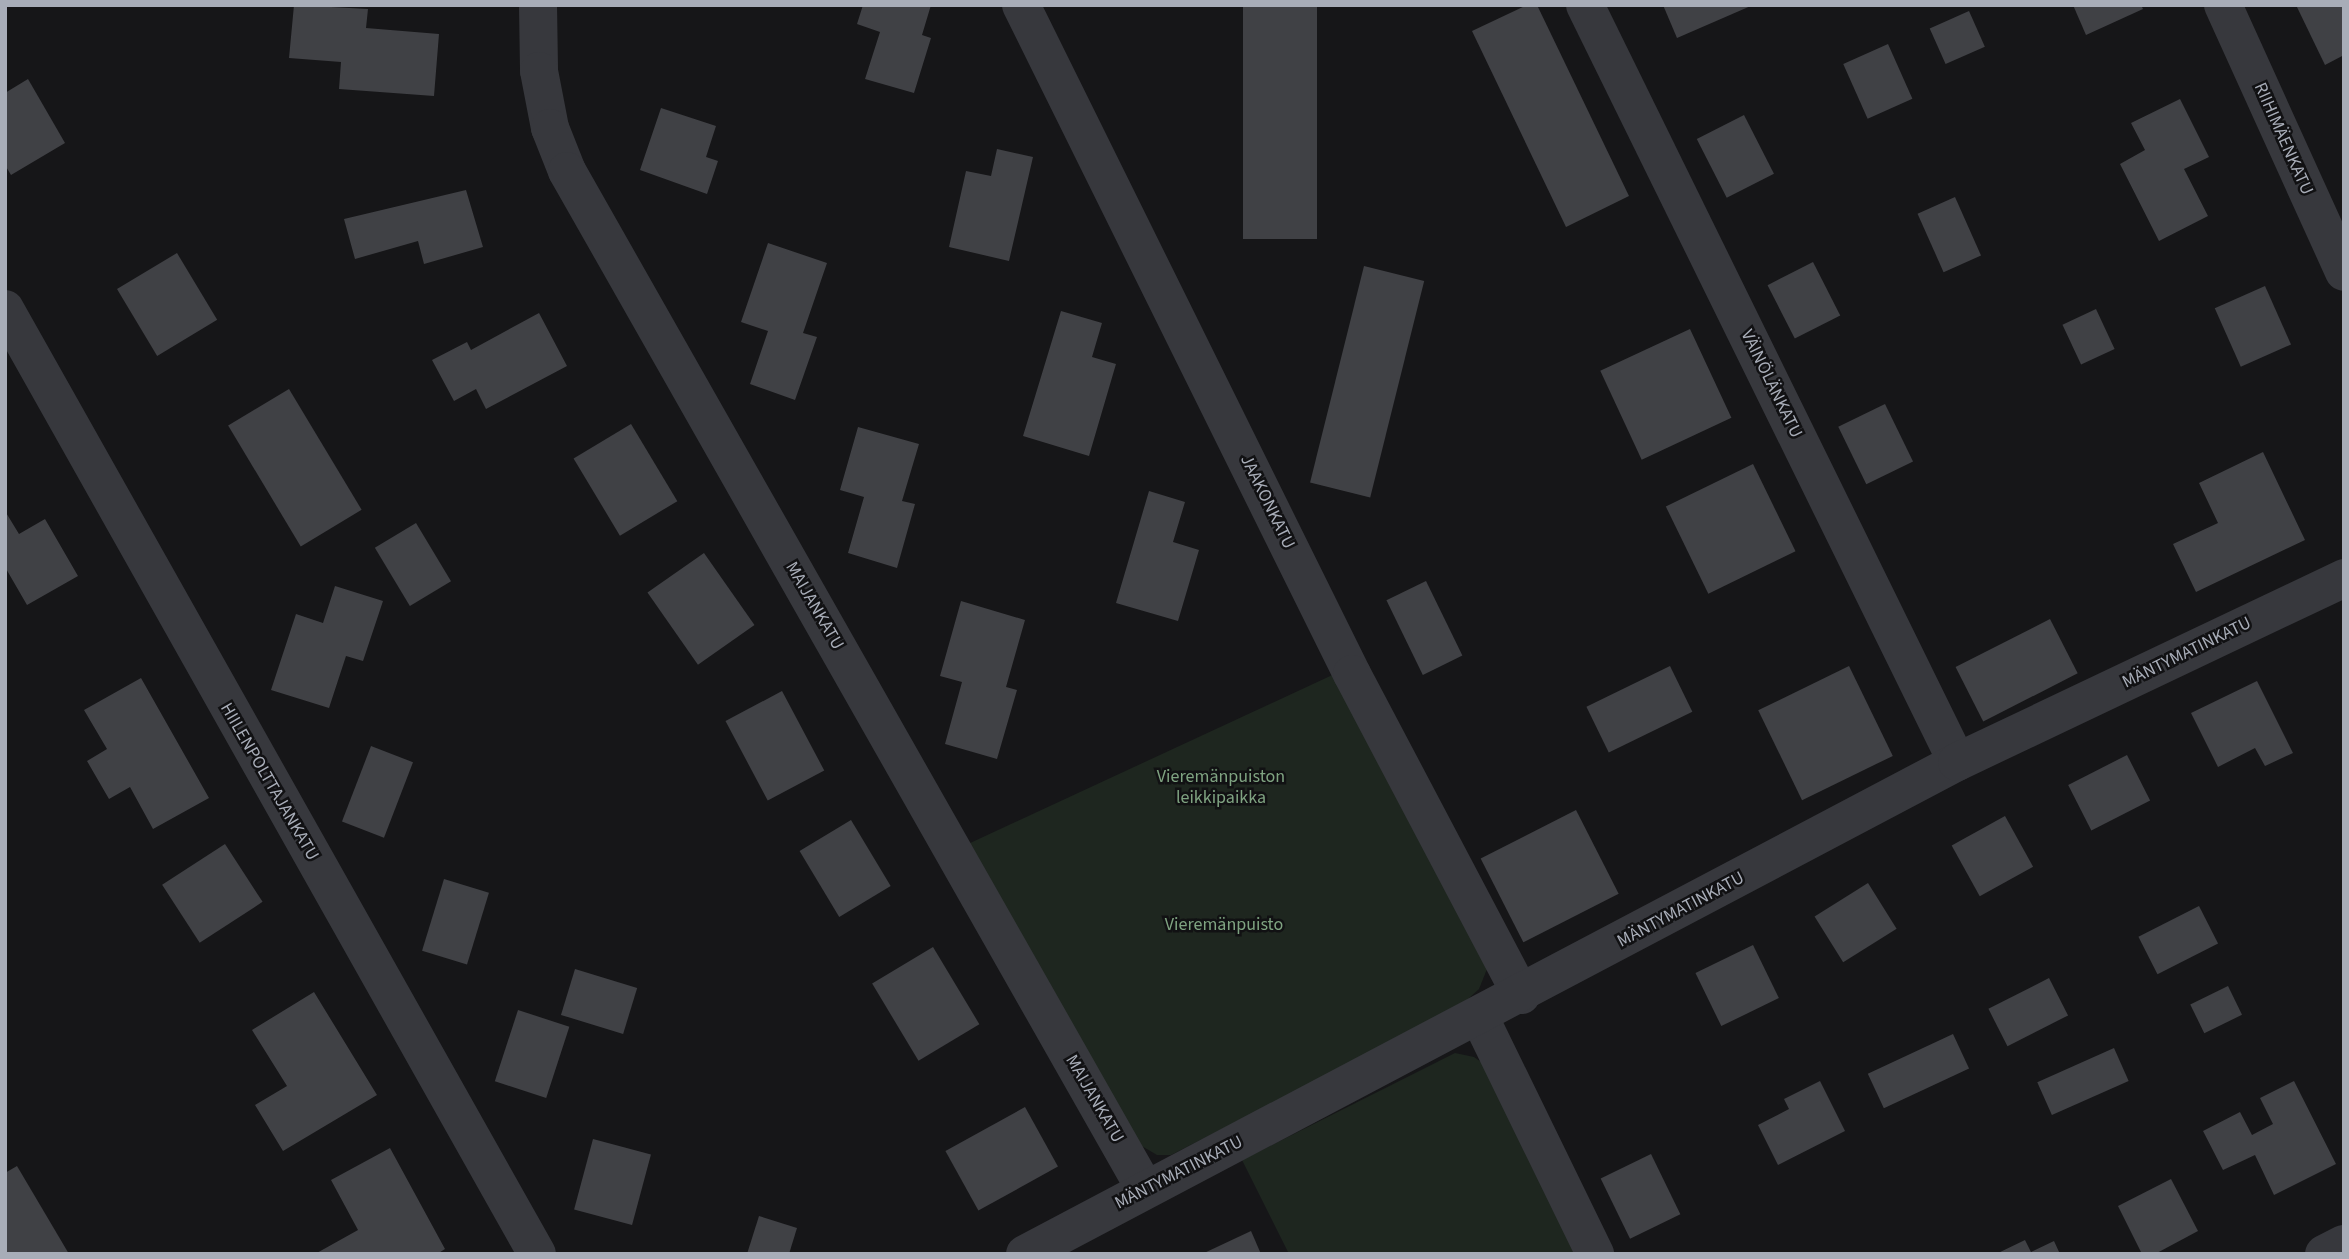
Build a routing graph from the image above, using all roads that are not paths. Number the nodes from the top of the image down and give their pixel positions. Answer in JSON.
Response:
{"nodes":[{"id":1,"x":538,"y":5,"type":"edge"},
{"id":2,"x":1021,"y":5,"type":"edge"},
{"id":3,"x":1586,"y":5,"type":"edge"},
{"id":4,"x":2223,"y":5,"type":"edge"},
{"id":5,"x":2344,"y":272,"type":"edge"},
{"id":6,"x":5,"y":309,"type":"edge"},
{"id":7,"x":2344,"y":578,"type":"edge"},
{"id":8,"x":1957,"y":762,"type":"junction"},
{"id":9,"x":1521,"y":995,"type":"junction"},
{"id":10,"x":1480,"y":1018,"type":"junction"},
{"id":11,"x":1145,"y":1189,"type":"junction"},
{"id":12,"x":2344,"y":1244,"type":"edge"},
{"id":13,"x":537,"y":1254,"type":"edge"},
{"id":14,"x":1025,"y":1254,"type":"edge"},
{"id":15,"x":1595,"y":1254,"type":"edge"},
{"id":16,"x":2324,"y":1254,"type":"edge"}],
"edges":[{"from":1,"to":11,"type":"street","name":"MAIJANKATU"},
{"from":2,"to":9,"type":"street","name":"JAAKONKATU"},
{"from":3,"to":8,"type":"street","name":"VÄINÖLÄNKATU"},
{"from":4,"to":5,"type":"street","name":"RIIHIMÄENKATU"},
{"from":6,"to":13,"type":"street","name":"HIILENPOLTTAJANKATU"},
{"from":7,"to":8,"type":"street","name":"MÄNTYMATINKATU"},
{"from":8,"to":9,"type":"street","name":"MÄNTYMATINKATU"},
{"from":9,"to":10,"type":"street","name":"MÄNTYMATINKATU"},
{"from":10,"to":11,"type":"street","name":"MÄNTYMATINKATU"},
{"from":10,"to":15,"type":"street"},
{"from":11,"to":14,"type":"street","name":"MÄNTYMATINKATU"},
{"from":12,"to":16,"type":"street"}]}
